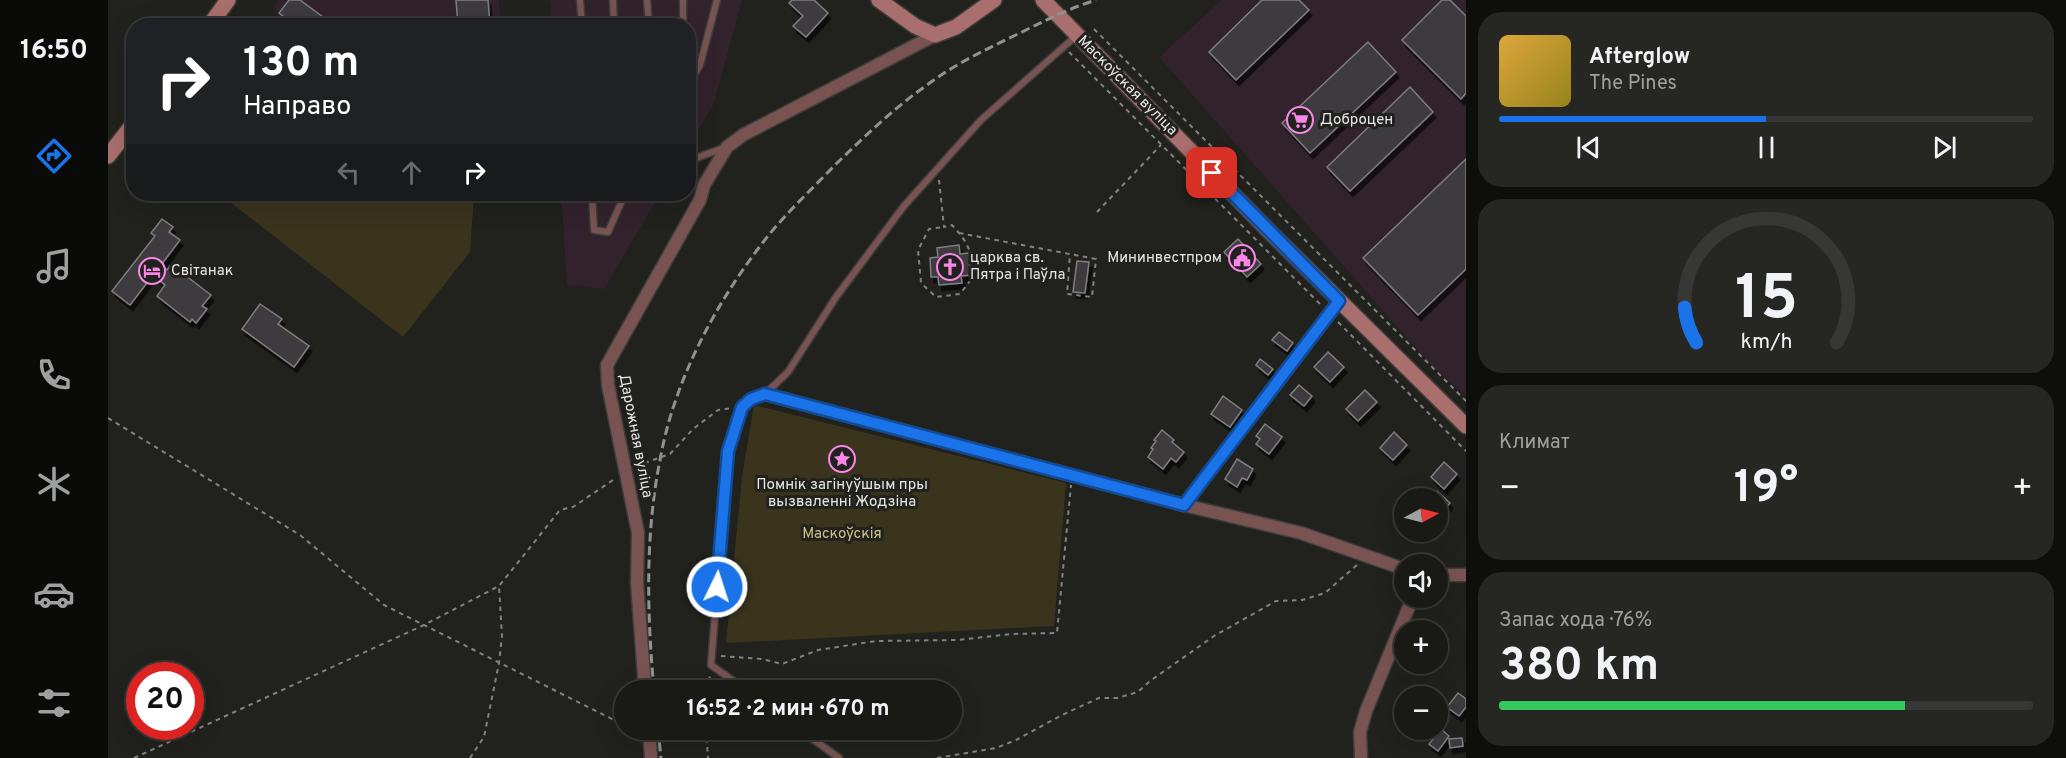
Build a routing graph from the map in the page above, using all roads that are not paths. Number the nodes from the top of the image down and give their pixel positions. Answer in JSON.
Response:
{"nodes":[{"id":1,"x":228,"y":0,"type":"edge"},
{"id":2,"x":580,"y":0,"type":"edge"},
{"id":3,"x":613,"y":0,"type":"edge"},
{"id":4,"x":647,"y":0,"type":"edge"},
{"id":5,"x":683,"y":0,"type":"edge"},
{"id":6,"x":717,"y":0,"type":"edge"},
{"id":7,"x":994,"y":0,"type":"edge"},
{"id":8,"x":1043,"y":0,"type":"edge"},
{"id":9,"x":886,"y":3,"type":"edge"},
{"id":10,"x":215,"y":18,"type":"edge"},
{"id":11,"x":581,"y":18,"type":"edge"},
{"id":12,"x":614,"y":18,"type":"edge"},
{"id":13,"x":648,"y":18,"type":"edge"},
{"id":14,"x":683,"y":18,"type":"edge"},
{"id":15,"x":935,"y":35,"type":"junction"},
{"id":16,"x":1077,"y":36,"type":"junction"},
{"id":17,"x":696,"y":71,"type":"edge"},
{"id":18,"x":126,"y":133,"type":"edge"},
{"id":19,"x":727,"y":147,"type":"junction"},
{"id":20,"x":108,"y":156,"type":"edge"},
{"id":21,"x":696,"y":158,"type":"edge"},
{"id":22,"x":592,"y":201,"type":"edge"},
{"id":23,"x":622,"y":201,"type":"edge"},
{"id":24,"x":1339,"y":301,"type":"junction"},
{"id":25,"x":765,"y":394,"type":"junction"},
{"id":26,"x":1466,"y":426,"type":"edge"},
{"id":27,"x":1184,"y":505,"type":"junction"},
{"id":28,"x":1394,"y":565,"type":"edge"},
{"id":29,"x":1448,"y":575,"type":"edge"},
{"id":30,"x":1466,"y":575,"type":"edge"},
{"id":31,"x":1408,"y":608,"type":"edge"},
{"id":32,"x":644,"y":680,"type":"edge"},
{"id":33,"x":732,"y":680,"type":"edge"},
{"id":34,"x":650,"y":740,"type":"edge"},
{"id":35,"x":814,"y":740,"type":"edge"},
{"id":36,"x":651,"y":758,"type":"edge"},
{"id":37,"x":839,"y":758,"type":"edge"},
{"id":38,"x":1361,"y":758,"type":"edge"}],
"edges":[{"from":1,"to":10,"type":"main road"},
{"from":2,"to":11,"type":"lane"},
{"from":3,"to":12,"type":"lane"},
{"from":4,"to":13,"type":"lane"},
{"from":5,"to":14,"type":"lane"},
{"from":6,"to":17,"type":"lane"},
{"from":7,"to":15,"type":"main road"},
{"from":8,"to":16,"type":"main road","name":"Маскоўская вуліца"},
{"from":9,"to":15,"type":"main road"},
{"from":15,"to":19,"type":"street"},
{"from":16,"to":24,"type":"main road","name":"Маскоўская вуліца"},
{"from":16,"to":25,"type":"lane"},
{"from":18,"to":20,"type":"main road"},
{"from":19,"to":21,"type":"lane"},
{"from":19,"to":32,"type":"street","name":"Дарожная вуліца"},
{"from":22,"to":23,"type":"lane"},
{"from":24,"to":26,"type":"main road","name":"Маскоўская вуліца"},
{"from":24,"to":27,"type":"street"},
{"from":25,"to":27,"type":"street"},
{"from":25,"to":33,"type":"lane"},
{"from":27,"to":28,"type":"street"},
{"from":29,"to":30,"type":"street"},
{"from":31,"to":38,"type":"street"},
{"from":34,"to":36,"type":"street"},
{"from":35,"to":37,"type":"lane"}]}
